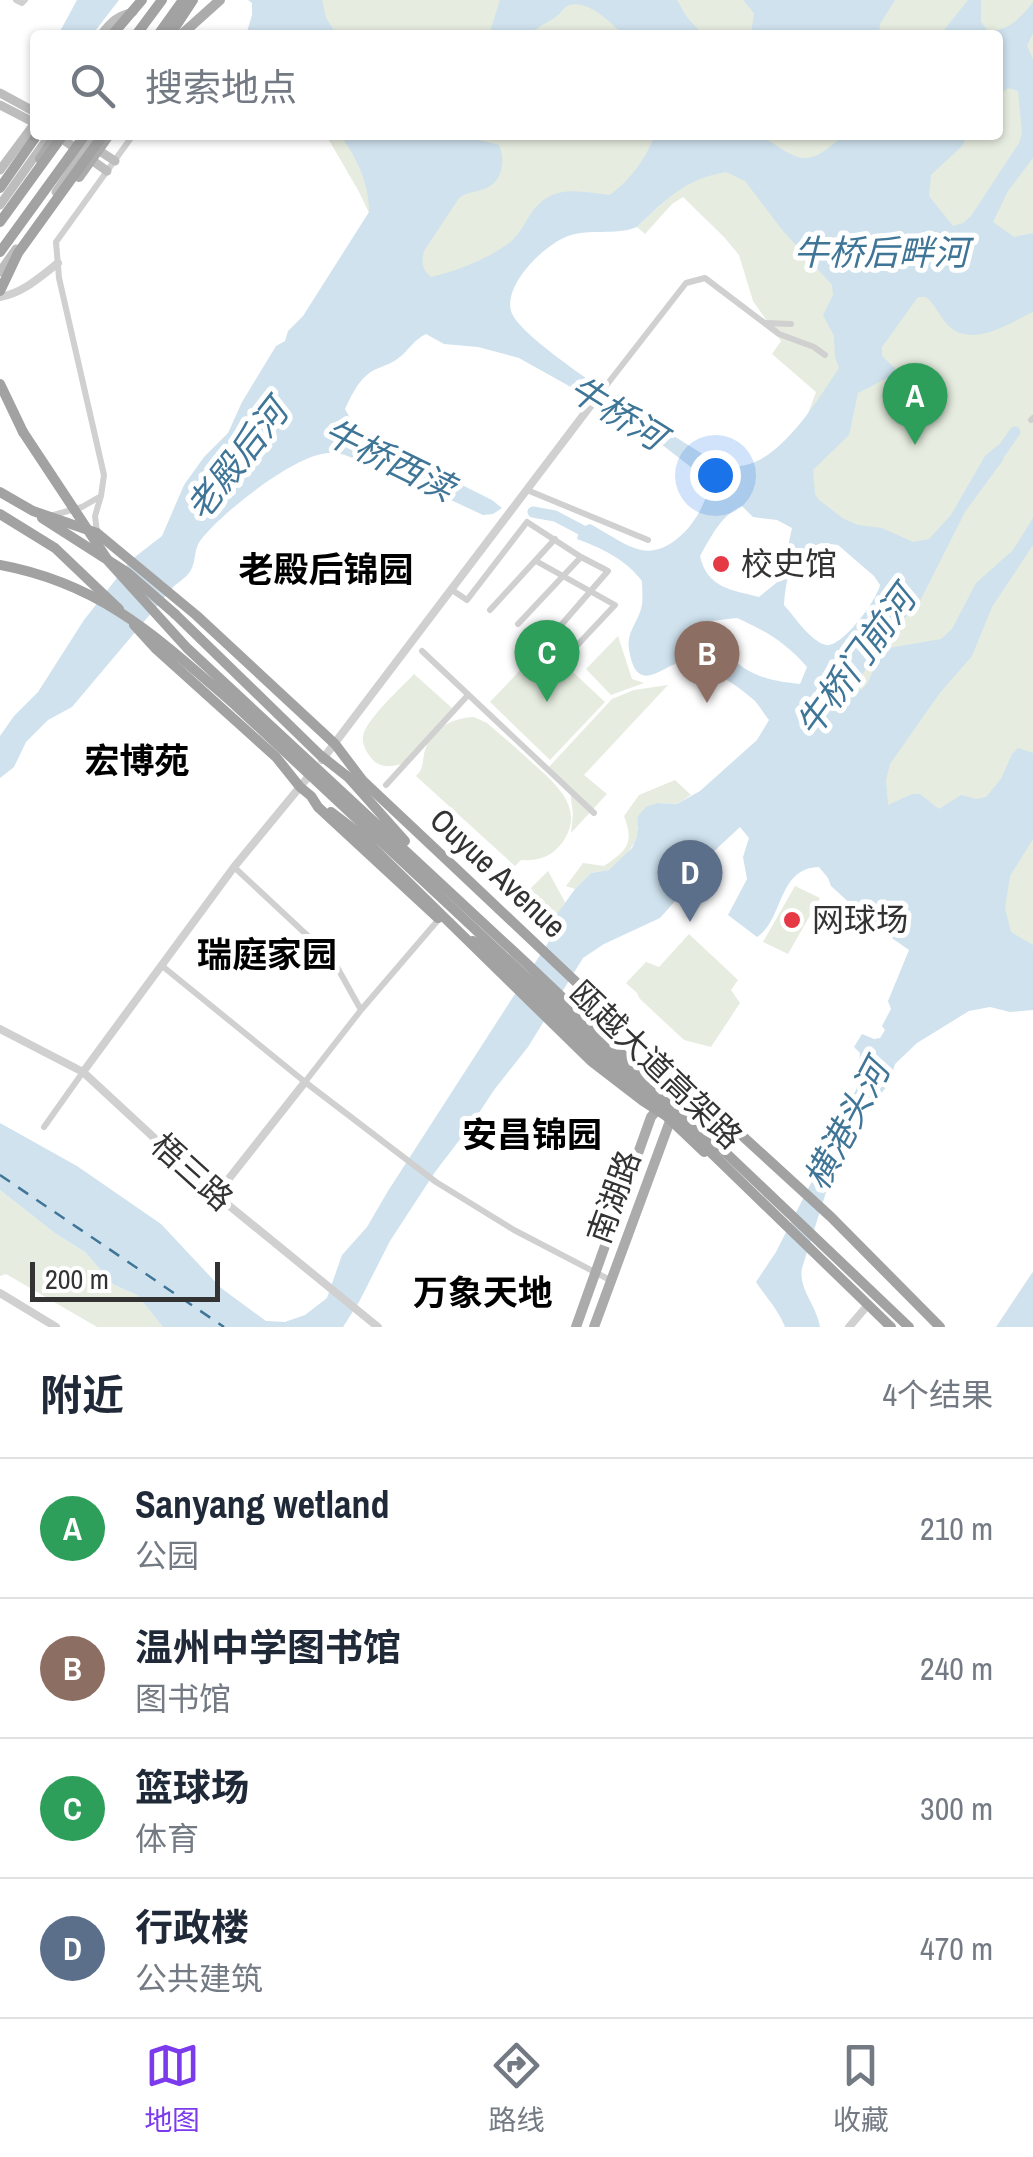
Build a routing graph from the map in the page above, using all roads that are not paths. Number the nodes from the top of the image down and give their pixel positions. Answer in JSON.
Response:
{"nodes":[{"id":1,"x":16,"y":0,"type":"edge"},
{"id":2,"x":25,"y":0,"type":"edge"},
{"id":3,"x":162,"y":0,"type":"edge"},
{"id":4,"x":183,"y":0,"type":"edge"},
{"id":5,"x":193,"y":0,"type":"edge"},
{"id":6,"x":220,"y":0,"type":"edge"},
{"id":7,"x":139,"y":4,"type":"edge"},
{"id":8,"x":105,"y":30,"type":"edge"},
{"id":9,"x":118,"y":30,"type":"edge"},
{"id":10,"x":140,"y":30,"type":"edge"},
{"id":11,"x":162,"y":30,"type":"edge"},
{"id":12,"x":173,"y":30,"type":"edge"},
{"id":13,"x":187,"y":30,"type":"edge"},
{"id":14,"x":0,"y":93,"type":"edge"},
{"id":15,"x":0,"y":105,"type":"edge"},
{"id":16,"x":30,"y":109,"type":"edge"},
{"id":17,"x":30,"y":120,"type":"edge"},
{"id":18,"x":30,"y":130,"type":"edge"},
{"id":19,"x":34,"y":140,"type":"edge"},
{"id":20,"x":53,"y":140,"type":"edge"},
{"id":21,"x":54,"y":140,"type":"edge"},
{"id":22,"x":66,"y":140,"type":"edge"},
{"id":23,"x":80,"y":140,"type":"edge"},
{"id":24,"x":82,"y":140,"type":"edge"},
{"id":25,"x":92,"y":140,"type":"edge"},
{"id":26,"x":102,"y":140,"type":"edge"},
{"id":27,"x":103,"y":140,"type":"edge"},
{"id":28,"x":129,"y":140,"type":"edge"},
{"id":29,"x":95,"y":156,"type":"junction"},
{"id":30,"x":114,"y":160,"type":"junction"},
{"id":31,"x":0,"y":170,"type":"edge"},
{"id":32,"x":107,"y":171,"type":"junction"},
{"id":33,"x":0,"y":188,"type":"edge"},
{"id":34,"x":0,"y":206,"type":"edge"},
{"id":35,"x":0,"y":218,"type":"edge"},
{"id":36,"x":0,"y":252,"type":"edge"},
{"id":37,"x":58,"y":263,"type":"junction"},
{"id":38,"x":0,"y":273,"type":"edge"},
{"id":39,"x":0,"y":294,"type":"edge"},
{"id":40,"x":764,"y":323,"type":"junction"},
{"id":41,"x":791,"y":324,"type":"dead end"},
{"id":42,"x":825,"y":355,"type":"dead end"},
{"id":43,"x":0,"y":384,"type":"edge"},
{"id":44,"x":0,"y":402,"type":"edge"},
{"id":45,"x":591,"y":405,"type":"joint"},
{"id":46,"x":23,"y":432,"type":"junction"},
{"id":47,"x":527,"y":490,"type":"junction"},
{"id":48,"x":0,"y":492,"type":"edge"},
{"id":49,"x":101,"y":496,"type":"junction"},
{"id":50,"x":32,"y":511,"type":"junction"},
{"id":51,"x":0,"y":514,"type":"edge"},
{"id":52,"x":47,"y":516,"type":"junction"},
{"id":53,"x":97,"y":533,"type":"junction"},
{"id":54,"x":555,"y":539,"type":"junction"},
{"id":55,"x":648,"y":540,"type":"dead end"},
{"id":56,"x":581,"y":557,"type":"junction"},
{"id":57,"x":536,"y":561,"type":"junction"},
{"id":58,"x":0,"y":565,"type":"edge"},
{"id":59,"x":563,"y":576,"type":"junction"},
{"id":60,"x":452,"y":590,"type":"junction"},
{"id":61,"x":591,"y":592,"type":"junction"},
{"id":62,"x":490,"y":610,"type":"dead end"},
{"id":63,"x":518,"y":624,"type":"dead end"},
{"id":64,"x":550,"y":639,"type":"dead end"},
{"id":65,"x":422,"y":651,"type":"dead end"},
{"id":66,"x":568,"y":655,"type":"dead end"},
{"id":67,"x":468,"y":695,"type":"junction"},
{"id":68,"x":335,"y":744,"type":"junction"},
{"id":69,"x":386,"y":786,"type":"dead end"},
{"id":70,"x":300,"y":787,"type":"junction"},
{"id":71,"x":311,"y":796,"type":"junction"},
{"id":72,"x":594,"y":813,"type":"dead end"},
{"id":73,"x":234,"y":867,"type":"junction"},
{"id":74,"x":442,"y":884,"type":"junction"},
{"id":75,"x":500,"y":888,"type":"dead end"},
{"id":76,"x":528,"y":914,"type":"dead end"},
{"id":77,"x":440,"y":919,"type":"junction"},
{"id":78,"x":160,"y":964,"type":"junction"},
{"id":79,"x":360,"y":1010,"type":"junction"},
{"id":80,"x":0,"y":1029,"type":"edge"},
{"id":81,"x":83,"y":1072,"type":"junction"},
{"id":82,"x":682,"y":1080,"type":"junction"},
{"id":83,"x":305,"y":1082,"type":"junction"},
{"id":84,"x":696,"y":1093,"type":"junction"},
{"id":85,"x":658,"y":1109,"type":"junction"},
{"id":86,"x":670,"y":1120,"type":"junction"},
{"id":87,"x":44,"y":1126,"type":"dead end"},
{"id":88,"x":686,"y":1128,"type":"junction"},
{"id":89,"x":216,"y":1196,"type":"junction"},
{"id":90,"x":595,"y":1272,"type":"junction"},
{"id":91,"x":610,"y":1280,"type":"junction"},
{"id":92,"x":0,"y":1293,"type":"edge"},
{"id":93,"x":867,"y":1306,"type":"junction"},
{"id":94,"x":56,"y":1327,"type":"edge"},
{"id":95,"x":378,"y":1327,"type":"edge"},
{"id":96,"x":576,"y":1327,"type":"edge"},
{"id":97,"x":594,"y":1327,"type":"edge"},
{"id":98,"x":849,"y":1327,"type":"edge"},
{"id":99,"x":891,"y":1327,"type":"edge"},
{"id":100,"x":910,"y":1327,"type":"edge"},
{"id":101,"x":940,"y":1327,"type":"edge"}],
"edges":[{"from":1,"to":2,"type":"street"},
{"from":3,"to":10,"type":"highway"},
{"from":4,"to":11,"type":"highway"},
{"from":5,"to":12,"type":"highway"},
{"from":6,"to":13,"type":"main road"},
{"from":7,"to":8,"type":"main road"},
{"from":7,"to":9,"type":"highway","bridge":true},
{"from":14,"to":16,"type":"main road"},
{"from":15,"to":17,"type":"main road"},
{"from":18,"to":31,"type":"main road"},
{"from":19,"to":33,"type":"highway"},
{"from":20,"to":34,"type":"main road"},
{"from":21,"to":35,"type":"highway","bridge":true},
{"from":22,"to":29,"type":"main road"},
{"from":23,"to":29,"type":"main road"},
{"from":24,"to":36,"type":"highway","bridge":true},
{"from":25,"to":38,"type":"main road","bridge":true},
{"from":26,"to":39,"type":"highway","bridge":true},
{"from":27,"to":29,"type":"main road"},
{"from":28,"to":30,"type":"street"},
{"from":29,"to":30,"type":"main road"},
{"from":29,"to":32,"type":"main road"},
{"from":29,"to":38,"type":"main road"},
{"from":30,"to":32,"type":"street"},
{"from":32,"to":37,"type":"street"},
{"from":37,"to":39,"type":"street"},
{"from":37,"to":49,"type":"street"},
{"from":40,"to":41,"type":"street"},
{"from":40,"to":42,"type":"street"},
{"from":40,"to":45,"type":"street"},
{"from":43,"to":46,"type":"highway"},
{"from":44,"to":46,"type":"highway"},
{"from":45,"to":47,"type":"street"},
{"from":46,"to":74,"type":"highway","name":"瓯越大道高架路","bridge":true},
{"from":47,"to":55,"type":"street"},
{"from":47,"to":60,"type":"street"},
{"from":48,"to":50,"type":"highway","name":"Ouyue Avenue"},
{"from":49,"to":52,"type":"street"},
{"from":49,"to":53,"type":"street"},
{"from":50,"to":52,"type":"highway","name":"Ouyue Avenue"},
{"from":50,"to":74,"type":"highway","bridge":true},
{"from":51,"to":70,"type":"highway","name":"Ouyue Avenue","bridge":true},
{"from":52,"to":53,"type":"highway","name":"Ouyue Avenue"},
{"from":53,"to":68,"type":"highway","name":"Ouyue Avenue"},
{"from":54,"to":56,"type":"street"},
{"from":54,"to":57,"type":"street"},
{"from":54,"to":60,"type":"street"},
{"from":56,"to":59,"type":"street"},
{"from":56,"to":61,"type":"street"},
{"from":57,"to":59,"type":"street"},
{"from":57,"to":62,"type":"street"},
{"from":58,"to":88,"type":"highway","name":"瓯越大道高架路","bridge":true},
{"from":59,"to":61,"type":"street"},
{"from":59,"to":63,"type":"street"},
{"from":60,"to":68,"type":"street"},
{"from":61,"to":64,"type":"street"},
{"from":61,"to":66,"type":"street"},
{"from":65,"to":67,"type":"street"},
{"from":67,"to":69,"type":"street"},
{"from":67,"to":72,"type":"street"},
{"from":68,"to":70,"type":"street"},
{"from":68,"to":82,"type":"highway","name":"Ouyue Avenue"},
{"from":70,"to":71,"type":"highway","name":"Ouyue Avenue"},
{"from":70,"to":73,"type":"street"},
{"from":71,"to":77,"type":"highway","name":"Ouyue Avenue"},
{"from":71,"to":88,"type":"highway","bridge":true},
{"from":73,"to":78,"type":"street"},
{"from":73,"to":79,"type":"street"},
{"from":74,"to":100,"type":"highway","name":"瓯越大道高架路","bridge":true},
{"from":75,"to":76,"type":"street"},
{"from":77,"to":79,"type":"street"},
{"from":77,"to":85,"type":"highway","name":"Ouyue Avenue","bridge":true},
{"from":78,"to":81,"type":"street"},
{"from":78,"to":83,"type":"street"},
{"from":79,"to":83,"type":"street"},
{"from":80,"to":81,"type":"street","name":"梧三路"},
{"from":81,"to":87,"type":"street"},
{"from":81,"to":89,"type":"street","name":"梧三路"},
{"from":82,"to":84,"type":"highway","name":"Ouyue Avenue"},
{"from":82,"to":85,"type":"main road","name":"南湖路"},
{"from":83,"to":89,"type":"street"},
{"from":83,"to":90,"type":"street"},
{"from":84,"to":86,"type":"main road","name":"南湖路"},
{"from":84,"to":101,"type":"highway","name":"Ouyue Avenue"},
{"from":85,"to":86,"type":"highway","name":"Ouyue Avenue"},
{"from":85,"to":90,"type":"main road","name":"南湖路"},
{"from":86,"to":91,"type":"main road","name":"南湖路"},
{"from":86,"to":93,"type":"highway","name":"Ouyue Avenue","bridge":true},
{"from":88,"to":99,"type":"highway","name":"瓯越大道高架路","bridge":true},
{"from":89,"to":95,"type":"street","name":"梧三路"},
{"from":90,"to":91,"type":"street"},
{"from":90,"to":96,"type":"main road","name":"南湖路"},
{"from":91,"to":97,"type":"main road","name":"南湖路"},
{"from":92,"to":94,"type":"street"},
{"from":93,"to":98,"type":"street"},
{"from":93,"to":99,"type":"highway","name":"Ouyue Avenue"}]}
